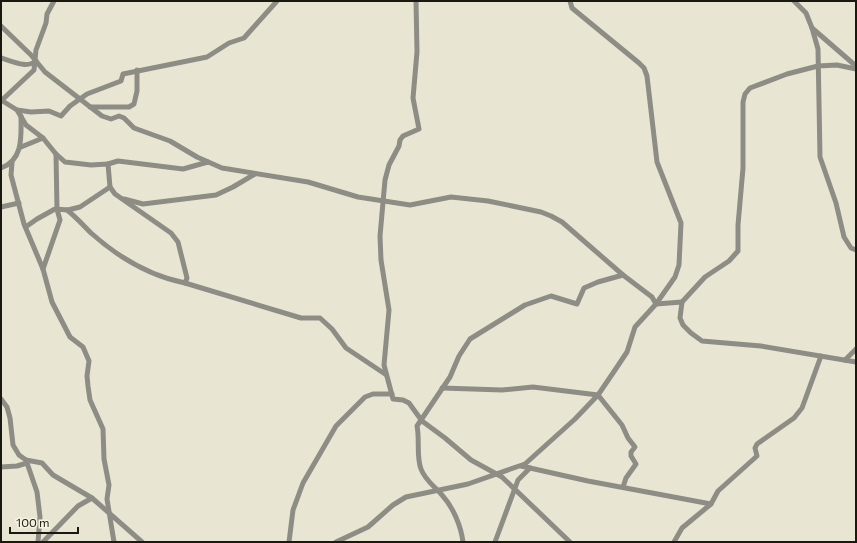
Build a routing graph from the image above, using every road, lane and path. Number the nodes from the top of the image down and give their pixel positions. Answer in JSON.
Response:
{"nodes":[{"id":1,"x":54,"y":1,"type":"edge"},
{"id":2,"x":277,"y":1,"type":"edge"},
{"id":3,"x":416,"y":1,"type":"edge"},
{"id":4,"x":570,"y":1,"type":"edge"},
{"id":5,"x":794,"y":1,"type":"edge"},
{"id":6,"x":1,"y":26,"type":"edge"},
{"id":7,"x":812,"y":28,"type":"junction"},
{"id":8,"x":1,"y":58,"type":"edge"},
{"id":9,"x":36,"y":61,"type":"junction"},
{"id":10,"x":818,"y":66,"type":"junction"},
{"id":11,"x":856,"y":66,"type":"edge"},
{"id":12,"x":856,"y":69,"type":"edge"},
{"id":13,"x":137,"y":70,"type":"junction"},
{"id":14,"x":79,"y":99,"type":"junction"},
{"id":15,"x":1,"y":100,"type":"edge"},
{"id":16,"x":90,"y":107,"type":"junction"},
{"id":17,"x":17,"y":110,"type":"junction"},
{"id":18,"x":21,"y":115,"type":"junction"},
{"id":19,"x":43,"y":138,"type":"junction"},
{"id":20,"x":21,"y":147,"type":"junction"},
{"id":21,"x":56,"y":154,"type":"junction"},
{"id":22,"x":208,"y":162,"type":"junction"},
{"id":23,"x":12,"y":163,"type":"junction"},
{"id":24,"x":108,"y":164,"type":"junction"},
{"id":25,"x":1,"y":168,"type":"edge"},
{"id":26,"x":255,"y":174,"type":"junction"},
{"id":27,"x":10,"y":175,"type":"junction"},
{"id":28,"x":110,"y":187,"type":"junction"},
{"id":29,"x":123,"y":199,"type":"junction"},
{"id":30,"x":383,"y":200,"type":"junction"},
{"id":31,"x":19,"y":203,"type":"junction"},
{"id":32,"x":1,"y":207,"type":"edge"},
{"id":33,"x":57,"y":209,"type":"junction"},
{"id":34,"x":67,"y":210,"type":"junction"},
{"id":35,"x":27,"y":226,"type":"junction"},
{"id":36,"x":856,"y":250,"type":"edge"},
{"id":37,"x":43,"y":269,"type":"junction"},
{"id":38,"x":623,"y":275,"type":"junction"},
{"id":39,"x":185,"y":283,"type":"junction"},
{"id":40,"x":682,"y":302,"type":"junction"},
{"id":41,"x":656,"y":304,"type":"junction"},
{"id":42,"x":856,"y":349,"type":"edge"},
{"id":43,"x":821,"y":356,"type":"junction"},
{"id":44,"x":845,"y":360,"type":"junction"},
{"id":45,"x":856,"y":362,"type":"edge"},
{"id":46,"x":385,"y":374,"type":"junction"},
{"id":47,"x":442,"y":388,"type":"junction"},
{"id":48,"x":392,"y":394,"type":"junction"},
{"id":49,"x":598,"y":395,"type":"junction"},
{"id":50,"x":1,"y":399,"type":"edge"},
{"id":51,"x":422,"y":421,"type":"junction"},
{"id":52,"x":26,"y":461,"type":"junction"},
{"id":53,"x":521,"y":466,"type":"junction"},
{"id":54,"x":1,"y":467,"type":"edge"},
{"id":55,"x":530,"y":468,"type":"junction"},
{"id":56,"x":496,"y":473,"type":"junction"},
{"id":57,"x":623,"y":487,"type":"junction"},
{"id":58,"x":514,"y":488,"type":"junction"},
{"id":59,"x":436,"y":491,"type":"junction"},
{"id":60,"x":92,"y":498,"type":"junction"},
{"id":61,"x":711,"y":504,"type":"junction"},
{"id":62,"x":111,"y":516,"type":"junction"},
{"id":63,"x":38,"y":542,"type":"edge"},
{"id":64,"x":43,"y":542,"type":"edge"},
{"id":65,"x":114,"y":542,"type":"edge"},
{"id":66,"x":142,"y":542,"type":"edge"},
{"id":67,"x":289,"y":542,"type":"edge"},
{"id":68,"x":336,"y":542,"type":"edge"},
{"id":69,"x":463,"y":542,"type":"edge"},
{"id":70,"x":496,"y":542,"type":"edge"},
{"id":71,"x":570,"y":542,"type":"edge"},
{"id":72,"x":674,"y":542,"type":"edge"}],
"edges":[{"from":1,"to":9,"type":"street"},
{"from":2,"to":13,"type":"street"},
{"from":3,"to":30,"type":"street"},
{"from":4,"to":41,"type":"street"},
{"from":5,"to":7,"type":"street"},
{"from":6,"to":9,"type":"street"},
{"from":7,"to":10,"type":"street"},
{"from":7,"to":11,"type":"street"},
{"from":8,"to":9,"type":"street"},
{"from":9,"to":14,"type":"street"},
{"from":9,"to":15,"type":"street"},
{"from":10,"to":12,"type":"street"},
{"from":10,"to":36,"type":"street"},
{"from":10,"to":40,"type":"street"},
{"from":13,"to":14,"type":"street"},
{"from":13,"to":16,"type":"street"},
{"from":14,"to":16,"type":"street"},
{"from":14,"to":17,"type":"street"},
{"from":15,"to":17,"type":"street"},
{"from":16,"to":22,"type":"street"},
{"from":17,"to":18,"type":"street"},
{"from":18,"to":19,"type":"street"},
{"from":18,"to":20,"type":"street"},
{"from":19,"to":20,"type":"street"},
{"from":19,"to":21,"type":"street"},
{"from":20,"to":23,"type":"street"},
{"from":21,"to":24,"type":"street"},
{"from":21,"to":33,"type":"street"},
{"from":22,"to":24,"type":"street"},
{"from":22,"to":26,"type":"street"},
{"from":23,"to":25,"type":"street"},
{"from":23,"to":27,"type":"street"},
{"from":24,"to":28,"type":"street"},
{"from":25,"to":27,"type":"street"},
{"from":26,"to":29,"type":"street"},
{"from":26,"to":30,"type":"street"},
{"from":27,"to":31,"type":"street"},
{"from":28,"to":29,"type":"street"},
{"from":28,"to":34,"type":"street"},
{"from":29,"to":39,"type":"street"},
{"from":30,"to":38,"type":"street"},
{"from":30,"to":46,"type":"street"},
{"from":31,"to":32,"type":"street"},
{"from":31,"to":35,"type":"street"},
{"from":33,"to":34,"type":"street"},
{"from":33,"to":35,"type":"street"},
{"from":33,"to":37,"type":"street"},
{"from":34,"to":39,"type":"street"},
{"from":35,"to":37,"type":"street"},
{"from":37,"to":62,"type":"street"},
{"from":38,"to":41,"type":"street"},
{"from":38,"to":47,"type":"street"},
{"from":39,"to":46,"type":"street"},
{"from":40,"to":41,"type":"street"},
{"from":40,"to":43,"type":"street"},
{"from":41,"to":49,"type":"street"},
{"from":42,"to":44,"type":"street"},
{"from":43,"to":44,"type":"street"},
{"from":43,"to":61,"type":"street"},
{"from":44,"to":45,"type":"street"},
{"from":46,"to":48,"type":"street"},
{"from":47,"to":49,"type":"street"},
{"from":47,"to":51,"type":"street"},
{"from":48,"to":51,"type":"street"},
{"from":48,"to":67,"type":"street"},
{"from":49,"to":53,"type":"street"},
{"from":49,"to":57,"type":"street"},
{"from":50,"to":52,"type":"street"},
{"from":51,"to":56,"type":"street"},
{"from":51,"to":59,"type":"street"},
{"from":52,"to":54,"type":"street"},
{"from":52,"to":60,"type":"street"},
{"from":52,"to":63,"type":"street"},
{"from":53,"to":55,"type":"street"},
{"from":53,"to":56,"type":"street"},
{"from":55,"to":57,"type":"street"},
{"from":55,"to":58,"type":"street"},
{"from":56,"to":58,"type":"street"},
{"from":56,"to":59,"type":"street"},
{"from":57,"to":61,"type":"street"},
{"from":58,"to":70,"type":"street"},
{"from":58,"to":71,"type":"street"},
{"from":59,"to":68,"type":"street"},
{"from":59,"to":69,"type":"street"},
{"from":60,"to":62,"type":"street"},
{"from":60,"to":64,"type":"street"},
{"from":61,"to":72,"type":"street"},
{"from":62,"to":65,"type":"street"},
{"from":62,"to":66,"type":"street"}]}
